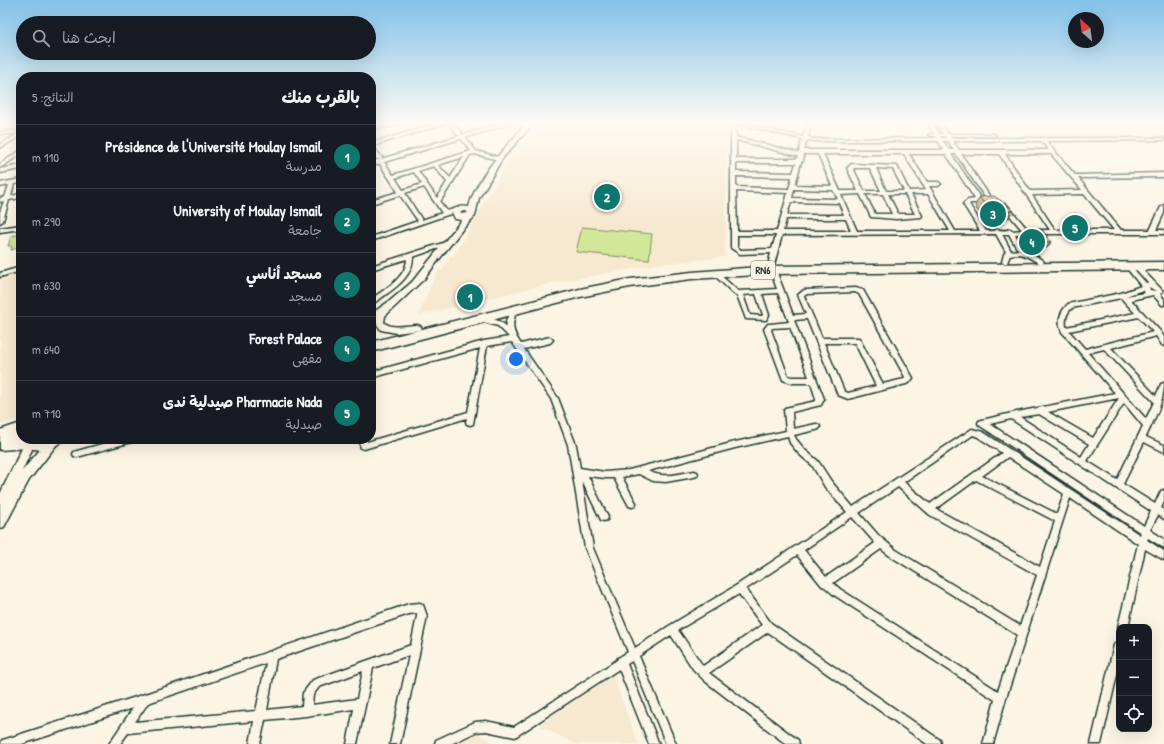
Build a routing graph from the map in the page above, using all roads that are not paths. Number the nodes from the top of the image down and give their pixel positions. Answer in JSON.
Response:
{"nodes":[{"id":1,"x":499,"y":158,"type":"edge"},
{"id":2,"x":11,"y":159,"type":"edge"},
{"id":3,"x":384,"y":159,"type":"edge"},
{"id":4,"x":452,"y":159,"type":"edge"},
{"id":5,"x":465,"y":159,"type":"edge"},
{"id":6,"x":823,"y":159,"type":"edge"},
{"id":7,"x":910,"y":159,"type":"edge"},
{"id":8,"x":951,"y":159,"type":"edge"},
{"id":9,"x":962,"y":159,"type":"edge"},
{"id":10,"x":1005,"y":159,"type":"edge"},
{"id":11,"x":1058,"y":159,"type":"edge"},
{"id":12,"x":376,"y":160,"type":"edge"},
{"id":13,"x":380,"y":160,"type":"junction"},
{"id":14,"x":734,"y":161,"type":"joint"},
{"id":15,"x":800,"y":161,"type":"joint"},
{"id":16,"x":376,"y":162,"type":"edge"},
{"id":17,"x":435,"y":164,"type":"junction"},
{"id":18,"x":0,"y":166,"type":"edge"},
{"id":19,"x":872,"y":166,"type":"junction"},
{"id":20,"x":16,"y":168,"type":"edge"},
{"id":21,"x":415,"y":170,"type":"junction"},
{"id":22,"x":0,"y":171,"type":"edge"},
{"id":23,"x":733,"y":174,"type":"junction"},
{"id":24,"x":796,"y":175,"type":"junction"},
{"id":25,"x":1164,"y":175,"type":"edge"},
{"id":26,"x":392,"y":177,"type":"junction"},
{"id":27,"x":1073,"y":177,"type":"junction"},
{"id":28,"x":16,"y":182,"type":"edge"},
{"id":29,"x":450,"y":182,"type":"junction"},
{"id":30,"x":12,"y":183,"type":"junction"},
{"id":31,"x":925,"y":184,"type":"junction"},
{"id":32,"x":938,"y":184,"type":"dead end"},
{"id":33,"x":0,"y":185,"type":"edge"},
{"id":34,"x":425,"y":185,"type":"junction"},
{"id":35,"x":792,"y":189,"type":"junction"},
{"id":36,"x":734,"y":190,"type":"junction"},
{"id":37,"x":836,"y":191,"type":"junction"},
{"id":38,"x":401,"y":192,"type":"junction"},
{"id":39,"x":909,"y":192,"type":"junction"},
{"id":40,"x":929,"y":192,"type":"junction"},
{"id":41,"x":1086,"y":192,"type":"junction"},
{"id":42,"x":862,"y":193,"type":"junction"},
{"id":43,"x":885,"y":193,"type":"junction"},
{"id":44,"x":1028,"y":193,"type":"junction"},
{"id":45,"x":16,"y":197,"type":"edge"},
{"id":46,"x":7,"y":198,"type":"junction"},
{"id":47,"x":475,"y":198,"type":"junction"},
{"id":48,"x":0,"y":200,"type":"edge"},
{"id":49,"x":376,"y":200,"type":"edge"},
{"id":50,"x":788,"y":200,"type":"junction"},
{"id":51,"x":841,"y":201,"type":"junction"},
{"id":52,"x":979,"y":201,"type":"junction"},
{"id":53,"x":990,"y":201,"type":"junction"},
{"id":54,"x":437,"y":202,"type":"junction"},
{"id":55,"x":1164,"y":207,"type":"edge"},
{"id":56,"x":455,"y":212,"type":"junction"},
{"id":57,"x":470,"y":214,"type":"junction"},
{"id":58,"x":784,"y":217,"type":"junction"},
{"id":59,"x":848,"y":217,"type":"junction"},
{"id":60,"x":896,"y":217,"type":"junction"},
{"id":61,"x":0,"y":221,"type":"edge"},
{"id":62,"x":420,"y":222,"type":"junction"},
{"id":63,"x":16,"y":228,"type":"edge"},
{"id":64,"x":0,"y":230,"type":"edge"},
{"id":65,"x":456,"y":230,"type":"junction"},
{"id":66,"x":779,"y":231,"type":"junction"},
{"id":67,"x":854,"y":231,"type":"junction"},
{"id":68,"x":983,"y":231,"type":"junction"},
{"id":69,"x":997,"y":231,"type":"junction"},
{"id":70,"x":1010,"y":231,"type":"junction"},
{"id":71,"x":1024,"y":231,"type":"junction"},
{"id":72,"x":1053,"y":231,"type":"junction"},
{"id":73,"x":1119,"y":232,"type":"junction"},
{"id":74,"x":1152,"y":232,"type":"junction"},
{"id":75,"x":1164,"y":232,"type":"edge"},
{"id":76,"x":734,"y":233,"type":"junction"},
{"id":77,"x":954,"y":233,"type":"junction"},
{"id":78,"x":376,"y":237,"type":"edge"},
{"id":79,"x":446,"y":244,"type":"junction"},
{"id":80,"x":774,"y":251,"type":"junction"},
{"id":81,"x":1027,"y":253,"type":"junction"},
{"id":82,"x":410,"y":256,"type":"junction"},
{"id":83,"x":1007,"y":258,"type":"junction"},
{"id":84,"x":1041,"y":262,"type":"junction"},
{"id":85,"x":1164,"y":262,"type":"edge"},
{"id":86,"x":16,"y":265,"type":"edge"},
{"id":87,"x":376,"y":266,"type":"edge"},
{"id":88,"x":1132,"y":266,"type":"junction"},
{"id":89,"x":1164,"y":266,"type":"edge"},
{"id":90,"x":772,"y":267,"type":"junction"},
{"id":91,"x":0,"y":270,"type":"edge"},
{"id":92,"x":16,"y":270,"type":"edge"},
{"id":93,"x":715,"y":273,"type":"junction"},
{"id":94,"x":0,"y":275,"type":"edge"},
{"id":95,"x":1145,"y":286,"type":"junction"},
{"id":96,"x":1155,"y":290,"type":"junction"},
{"id":97,"x":781,"y":291,"type":"junction"},
{"id":98,"x":1164,"y":291,"type":"edge"},
{"id":99,"x":759,"y":293,"type":"junction"},
{"id":100,"x":740,"y":294,"type":"junction"},
{"id":101,"x":1124,"y":297,"type":"junction"},
{"id":102,"x":376,"y":298,"type":"edge"},
{"id":103,"x":1164,"y":303,"type":"edge"},
{"id":104,"x":384,"y":309,"type":"junction"},
{"id":105,"x":514,"y":310,"type":"junction"},
{"id":106,"x":1140,"y":314,"type":"junction"},
{"id":107,"x":376,"y":315,"type":"edge"},
{"id":108,"x":809,"y":316,"type":"junction"},
{"id":109,"x":479,"y":319,"type":"junction"},
{"id":110,"x":791,"y":321,"type":"junction"},
{"id":111,"x":417,"y":328,"type":"junction"},
{"id":112,"x":1064,"y":330,"type":"junction"},
{"id":113,"x":1158,"y":333,"type":"junction"},
{"id":114,"x":513,"y":337,"type":"junction"},
{"id":115,"x":376,"y":339,"type":"edge"},
{"id":116,"x":550,"y":340,"type":"dead end"},
{"id":117,"x":819,"y":341,"type":"junction"},
{"id":118,"x":1164,"y":343,"type":"edge"},
{"id":119,"x":484,"y":344,"type":"junction"},
{"id":120,"x":376,"y":346,"type":"edge"},
{"id":121,"x":521,"y":347,"type":"junction"},
{"id":122,"x":1106,"y":347,"type":"junction"},
{"id":123,"x":1083,"y":352,"type":"junction"},
{"id":124,"x":376,"y":374,"type":"edge"},
{"id":125,"x":812,"y":380,"type":"junction"},
{"id":126,"x":1164,"y":386,"type":"edge"},
{"id":127,"x":881,"y":388,"type":"junction"},
{"id":128,"x":1122,"y":396,"type":"junction"},
{"id":129,"x":1158,"y":402,"type":"junction"},
{"id":130,"x":1040,"y":410,"type":"junction"},
{"id":131,"x":472,"y":414,"type":"junction"},
{"id":132,"x":1012,"y":416,"type":"junction"},
{"id":133,"x":470,"y":422,"type":"dead end"},
{"id":134,"x":1147,"y":426,"type":"junction"},
{"id":135,"x":816,"y":427,"type":"dead end"},
{"id":136,"x":16,"y":431,"type":"edge"},
{"id":137,"x":790,"y":433,"type":"junction"},
{"id":138,"x":0,"y":436,"type":"edge"},
{"id":139,"x":1142,"y":438,"type":"junction"},
{"id":140,"x":16,"y":442,"type":"edge"},
{"id":141,"x":376,"y":442,"type":"edge"},
{"id":142,"x":1094,"y":443,"type":"junction"},
{"id":143,"x":0,"y":444,"type":"edge"},
{"id":144,"x":27,"y":444,"type":"edge"},
{"id":145,"x":52,"y":444,"type":"edge"},
{"id":146,"x":114,"y":444,"type":"edge"},
{"id":147,"x":1164,"y":449,"type":"edge"},
{"id":148,"x":1008,"y":453,"type":"junction"},
{"id":149,"x":77,"y":454,"type":"dead end"},
{"id":150,"x":1082,"y":462,"type":"junction"},
{"id":151,"x":641,"y":470,"type":"junction"},
{"id":152,"x":579,"y":471,"type":"junction"},
{"id":153,"x":694,"y":474,"type":"dead end"},
{"id":154,"x":617,"y":475,"type":"junction"},
{"id":155,"x":975,"y":476,"type":"junction"},
{"id":156,"x":898,"y":482,"type":"junction"},
{"id":157,"x":1118,"y":485,"type":"junction"},
{"id":158,"x":1068,"y":493,"type":"junction"},
{"id":159,"x":1164,"y":494,"type":"edge"},
{"id":160,"x":632,"y":503,"type":"dead end"},
{"id":161,"x":0,"y":506,"type":"edge"},
{"id":162,"x":929,"y":509,"type":"junction"},
{"id":163,"x":852,"y":513,"type":"junction"},
{"id":164,"x":1160,"y":513,"type":"edge"},
{"id":165,"x":604,"y":517,"type":"dead end"},
{"id":166,"x":1060,"y":520,"type":"junction"},
{"id":167,"x":0,"y":523,"type":"edge"},
{"id":168,"x":1145,"y":532,"type":"junction"},
{"id":169,"x":1143,"y":542,"type":"junction"},
{"id":170,"x":881,"y":544,"type":"junction"},
{"id":171,"x":1164,"y":544,"type":"edge"},
{"id":172,"x":798,"y":550,"type":"junction"},
{"id":173,"x":1164,"y":556,"type":"edge"},
{"id":174,"x":1042,"y":573,"type":"junction"},
{"id":175,"x":825,"y":583,"type":"junction"},
{"id":176,"x":740,"y":588,"type":"junction"},
{"id":177,"x":1124,"y":624,"type":"edge"},
{"id":178,"x":768,"y":626,"type":"junction"},
{"id":179,"x":672,"y":629,"type":"junction"},
{"id":180,"x":1023,"y":633,"type":"junction"},
{"id":181,"x":416,"y":648,"type":"junction"},
{"id":182,"x":633,"y":654,"type":"junction"},
{"id":183,"x":272,"y":656,"type":"junction"},
{"id":184,"x":1116,"y":658,"type":"edge"},
{"id":185,"x":621,"y":662,"type":"junction"},
{"id":186,"x":369,"y":664,"type":"junction"},
{"id":187,"x":702,"y":672,"type":"junction"},
{"id":188,"x":1001,"y":698,"type":"junction"},
{"id":189,"x":145,"y":700,"type":"junction"},
{"id":190,"x":361,"y":703,"type":"junction"},
{"id":191,"x":306,"y":711,"type":"junction"},
{"id":192,"x":260,"y":716,"type":"junction"},
{"id":193,"x":125,"y":728,"type":"junction"},
{"id":194,"x":6,"y":744,"type":"edge"},
{"id":195,"x":114,"y":744,"type":"edge"},
{"id":196,"x":255,"y":744,"type":"edge"},
{"id":197,"x":352,"y":744,"type":"edge"},
{"id":198,"x":395,"y":744,"type":"edge"},
{"id":199,"x":440,"y":744,"type":"edge"},
{"id":200,"x":654,"y":744,"type":"edge"},
{"id":201,"x":671,"y":744,"type":"edge"},
{"id":202,"x":794,"y":744,"type":"edge"},
{"id":203,"x":936,"y":744,"type":"edge"},
{"id":204,"x":988,"y":744,"type":"edge"},
{"id":205,"x":1096,"y":744,"type":"edge"}],
"edges":[{"from":1,"to":47,"type":"street"},
{"from":2,"to":18,"type":"street"},
{"from":3,"to":13,"type":"street"},
{"from":4,"to":17,"type":"street"},
{"from":5,"to":29,"type":"street"},
{"from":6,"to":37,"type":"street"},
{"from":7,"to":31,"type":"street"},
{"from":8,"to":52,"type":"street"},
{"from":9,"to":53,"type":"street"},
{"from":10,"to":44,"type":"street"},
{"from":11,"to":27,"type":"street"},
{"from":12,"to":13,"type":"street"},
{"from":13,"to":16,"type":"street"},
{"from":13,"to":26,"type":"street"},
{"from":14,"to":15,"type":"street"},
{"from":14,"to":23,"type":"street"},
{"from":15,"to":24,"type":"street"},
{"from":17,"to":21,"type":"street"},
{"from":17,"to":29,"type":"street"},
{"from":19,"to":39,"type":"street"},
{"from":19,"to":42,"type":"street"},
{"from":19,"to":43,"type":"street"},
{"from":20,"to":22,"type":"street"},
{"from":21,"to":26,"type":"street"},
{"from":21,"to":34,"type":"street"},
{"from":23,"to":24,"type":"street"},
{"from":23,"to":36,"type":"street"},
{"from":24,"to":35,"type":"street"},
{"from":25,"to":27,"type":"street"},
{"from":26,"to":38,"type":"street"},
{"from":27,"to":41,"type":"street"},
{"from":28,"to":30,"type":"street"},
{"from":29,"to":54,"type":"street"},
{"from":30,"to":33,"type":"street"},
{"from":30,"to":46,"type":"street"},
{"from":31,"to":32,"type":"street"},
{"from":31,"to":40,"type":"street"},
{"from":34,"to":38,"type":"street"},
{"from":34,"to":54,"type":"street"},
{"from":35,"to":36,"type":"street"},
{"from":35,"to":37,"type":"street"},
{"from":35,"to":50,"type":"street"},
{"from":36,"to":76,"type":"street"},
{"from":37,"to":42,"type":"street"},
{"from":37,"to":51,"type":"street"},
{"from":38,"to":49,"type":"street"},
{"from":38,"to":62,"type":"street"},
{"from":39,"to":40,"type":"street"},
{"from":39,"to":43,"type":"street"},
{"from":39,"to":60,"type":"street"},
{"from":40,"to":77,"type":"street"},
{"from":41,"to":44,"type":"street"},
{"from":41,"to":73,"type":"street"},
{"from":42,"to":43,"type":"street"},
{"from":42,"to":60,"type":"street"},
{"from":43,"to":60,"type":"street"},
{"from":44,"to":72,"type":"street"},
{"from":45,"to":46,"type":"street"},
{"from":46,"to":48,"type":"street"},
{"from":46,"to":61,"type":"street"},
{"from":47,"to":56,"type":"street"},
{"from":47,"to":57,"type":"street"},
{"from":50,"to":51,"type":"street"},
{"from":50,"to":58,"type":"street"},
{"from":51,"to":59,"type":"street"},
{"from":52,"to":53,"type":"street"},
{"from":52,"to":68,"type":"street"},
{"from":53,"to":71,"type":"street"},
{"from":54,"to":56,"type":"street"},
{"from":55,"to":74,"type":"street"},
{"from":56,"to":57,"type":"street"},
{"from":56,"to":62,"type":"street"},
{"from":56,"to":65,"type":"street"},
{"from":57,"to":65,"type":"street"},
{"from":58,"to":59,"type":"street"},
{"from":58,"to":66,"type":"street"},
{"from":59,"to":67,"type":"street"},
{"from":62,"to":78,"type":"street"},
{"from":63,"to":64,"type":"street"},
{"from":65,"to":79,"type":"street"},
{"from":66,"to":67,"type":"street"},
{"from":66,"to":76,"type":"street"},
{"from":66,"to":80,"type":"street"},
{"from":67,"to":77,"type":"street"},
{"from":68,"to":69,"type":"street"},
{"from":68,"to":77,"type":"street"},
{"from":69,"to":70,"type":"street"},
{"from":69,"to":83,"type":"street"},
{"from":70,"to":71,"type":"street"},
{"from":70,"to":81,"type":"street"},
{"from":71,"to":72,"type":"street"},
{"from":72,"to":73,"type":"street"},
{"from":73,"to":74,"type":"street"},
{"from":74,"to":75,"type":"street"},
{"from":76,"to":80,"type":"street"},
{"from":79,"to":82,"type":"street"},
{"from":79,"to":104,"type":"street"},
{"from":80,"to":90,"type":"street"},
{"from":81,"to":83,"type":"street"},
{"from":81,"to":84,"type":"street"},
{"from":82,"to":87,"type":"street"},
{"from":82,"to":102,"type":"street"},
{"from":83,"to":84,"type":"highway","number":"RN6"},
{"from":83,"to":90,"type":"highway","number":"RN6"},
{"from":84,"to":85,"type":"highway","number":"RN6"},
{"from":86,"to":91,"type":"street"},
{"from":88,"to":89,"type":"highway","number":"RN6"},
{"from":88,"to":90,"type":"highway","number":"RN6"},
{"from":88,"to":95,"type":"street"},
{"from":88,"to":96,"type":"street"},
{"from":90,"to":93,"type":"highway","number":"RN6"},
{"from":90,"to":97,"type":"street"},
{"from":90,"to":111,"type":"highway","number":"RN6"},
{"from":92,"to":94,"type":"street"},
{"from":93,"to":100,"type":"street"},
{"from":93,"to":105,"type":"highway","number":"RN6"},
{"from":95,"to":96,"type":"street"},
{"from":95,"to":101,"type":"street"},
{"from":96,"to":98,"type":"street"},
{"from":96,"to":101,"type":"street"},
{"from":96,"to":103,"type":"street"},
{"from":97,"to":99,"type":"street"},
{"from":97,"to":110,"type":"street"},
{"from":99,"to":100,"type":"street"},
{"from":99,"to":100,"type":"street"},
{"from":101,"to":106,"type":"street"},
{"from":101,"to":112,"type":"street"},
{"from":104,"to":107,"type":"street"},
{"from":104,"to":111,"type":"street"},
{"from":105,"to":109,"type":"highway","number":"RN6"},
{"from":105,"to":114,"type":"street"},
{"from":106,"to":112,"type":"street"},
{"from":106,"to":113,"type":"street"},
{"from":108,"to":110,"type":"street"},
{"from":108,"to":117,"type":"street"},
{"from":108,"to":127,"type":"street"},
{"from":109,"to":114,"type":"street"},
{"from":109,"to":120,"type":"highway","number":"RN6"},
{"from":110,"to":125,"type":"street"},
{"from":110,"to":125,"type":"street"},
{"from":111,"to":115,"type":"highway","number":"RN6"},
{"from":112,"to":123,"type":"street"},
{"from":113,"to":118,"type":"street"},
{"from":113,"to":122,"type":"street"},
{"from":114,"to":119,"type":"street"},
{"from":114,"to":121,"type":"street"},
{"from":116,"to":121,"type":"street"},
{"from":117,"to":127,"type":"street"},
{"from":117,"to":127,"type":"street"},
{"from":119,"to":124,"type":"street"},
{"from":119,"to":131,"type":"street"},
{"from":121,"to":152,"type":"street"},
{"from":122,"to":123,"type":"street"},
{"from":122,"to":129,"type":"street"},
{"from":123,"to":128,"type":"street"},
{"from":125,"to":137,"type":"street"},
{"from":126,"to":129,"type":"street"},
{"from":128,"to":130,"type":"street"},
{"from":128,"to":134,"type":"street"},
{"from":128,"to":142,"type":"street"},
{"from":129,"to":134,"type":"street"},
{"from":130,"to":132,"type":"street"},
{"from":130,"to":142,"type":"street"},
{"from":131,"to":133,"type":"street"},
{"from":131,"to":141,"type":"street"},
{"from":132,"to":150,"type":"street"},
{"from":132,"to":168,"type":"street"},
{"from":134,"to":139,"type":"street"},
{"from":135,"to":137,"type":"street"},
{"from":136,"to":138,"type":"highway"},
{"from":137,"to":151,"type":"street"},
{"from":137,"to":163,"type":"street"},
{"from":139,"to":147,"type":"street"},
{"from":139,"to":157,"type":"street"},
{"from":140,"to":143,"type":"highway"},
{"from":142,"to":150,"type":"street"},
{"from":144,"to":161,"type":"street"},
{"from":145,"to":167,"type":"street"},
{"from":146,"to":149,"type":"street"},
{"from":148,"to":155,"type":"street"},
{"from":148,"to":156,"type":"street"},
{"from":148,"to":158,"type":"street"},
{"from":150,"to":157,"type":"street"},
{"from":151,"to":153,"type":"street"},
{"from":151,"to":154,"type":"street"},
{"from":152,"to":154,"type":"street"},
{"from":152,"to":165,"type":"street"},
{"from":152,"to":182,"type":"street"},
{"from":154,"to":160,"type":"street"},
{"from":155,"to":162,"type":"street"},
{"from":155,"to":166,"type":"street"},
{"from":156,"to":162,"type":"street"},
{"from":156,"to":163,"type":"street"},
{"from":157,"to":164,"type":"street"},
{"from":158,"to":166,"type":"street"},
{"from":158,"to":169,"type":"street"},
{"from":159,"to":164,"type":"street"},
{"from":162,"to":174,"type":"street"},
{"from":163,"to":170,"type":"street"},
{"from":163,"to":172,"type":"street"},
{"from":164,"to":168,"type":"street"},
{"from":166,"to":174,"type":"street"},
{"from":168,"to":169,"type":"street"},
{"from":168,"to":171,"type":"street"},
{"from":169,"to":173,"type":"street"},
{"from":169,"to":177,"type":"street"},
{"from":170,"to":175,"type":"street"},
{"from":170,"to":180,"type":"street"},
{"from":172,"to":175,"type":"street"},
{"from":172,"to":176,"type":"street"},
{"from":174,"to":180,"type":"street"},
{"from":175,"to":188,"type":"street"},
{"from":176,"to":178,"type":"street"},
{"from":176,"to":179,"type":"street"},
{"from":178,"to":187,"type":"street"},
{"from":178,"to":203,"type":"street"},
{"from":179,"to":182,"type":"street"},
{"from":179,"to":187,"type":"street"},
{"from":180,"to":188,"type":"street"},
{"from":181,"to":183,"type":"street"},
{"from":181,"to":186,"type":"street"},
{"from":181,"to":198,"type":"street"},
{"from":182,"to":185,"type":"street"},
{"from":182,"to":201,"type":"street"},
{"from":183,"to":189,"type":"street"},
{"from":183,"to":192,"type":"street"},
{"from":184,"to":205,"type":"street"},
{"from":185,"to":199,"type":"street"},
{"from":185,"to":200,"type":"street"},
{"from":186,"to":190,"type":"street"},
{"from":186,"to":191,"type":"street"},
{"from":187,"to":202,"type":"street"},
{"from":188,"to":204,"type":"street"},
{"from":189,"to":193,"type":"street"},
{"from":189,"to":194,"type":"street"},
{"from":190,"to":191,"type":"street"},
{"from":190,"to":197,"type":"street"},
{"from":191,"to":192,"type":"street"},
{"from":192,"to":193,"type":"street"},
{"from":192,"to":196,"type":"street"},
{"from":193,"to":195,"type":"street"}]}
